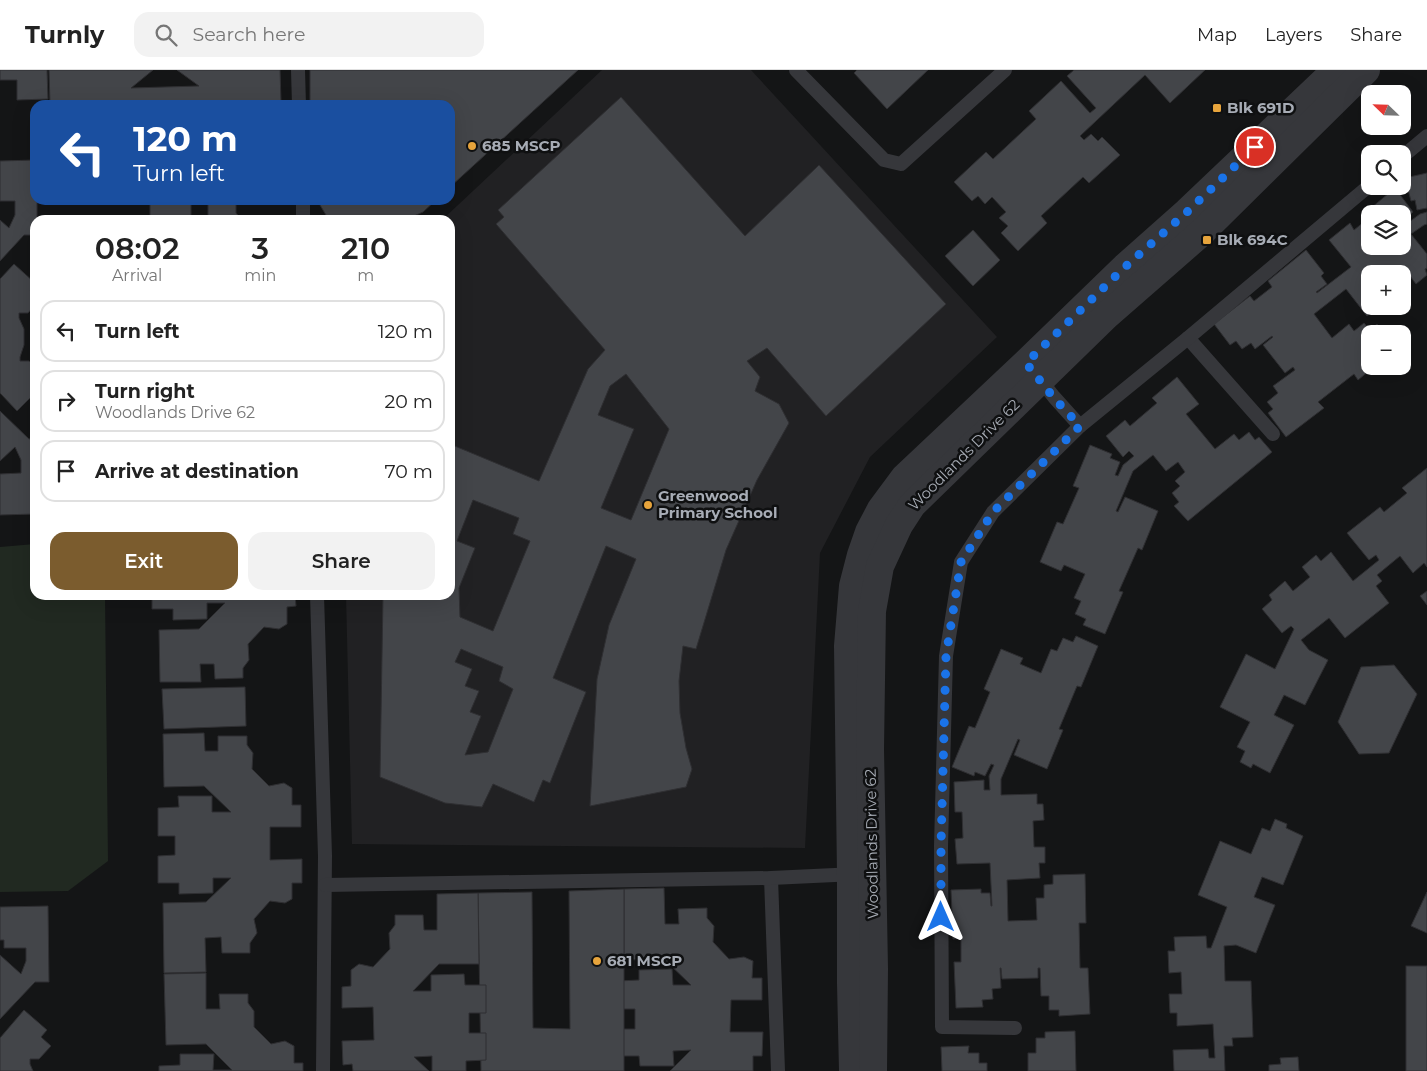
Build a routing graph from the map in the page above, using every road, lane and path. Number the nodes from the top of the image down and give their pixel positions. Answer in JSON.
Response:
{"nodes":[{"id":1,"x":298,"y":70,"type":"edge"},
{"id":2,"x":796,"y":70,"type":"edge"},
{"id":3,"x":1005,"y":70,"type":"edge"},
{"id":4,"x":1336,"y":70,"type":"edge"},
{"id":5,"x":1366,"y":70,"type":"edge"},
{"id":6,"x":299,"y":100,"type":"edge"},
{"id":7,"x":1427,"y":136,"type":"edge"},
{"id":8,"x":1411,"y":149,"type":"edge"},
{"id":9,"x":1361,"y":193,"type":"edge"},
{"id":10,"x":1188,"y":338,"type":"junction"},
{"id":11,"x":1033,"y":371,"type":"junction"},
{"id":12,"x":1080,"y":426,"type":"junction"},
{"id":13,"x":1273,"y":434,"type":"dead end"},
{"id":14,"x":317,"y":600,"type":"edge"},
{"id":15,"x":862,"y":874,"type":"junction"},
{"id":16,"x":771,"y":878,"type":"junction"},
{"id":17,"x":325,"y":885,"type":"junction"},
{"id":18,"x":1015,"y":1028,"type":"dead end"},
{"id":19,"x":323,"y":1071,"type":"edge"},
{"id":20,"x":778,"y":1071,"type":"edge"},
{"id":21,"x":853,"y":1071,"type":"edge"},
{"id":22,"x":873,"y":1071,"type":"edge"}],
"edges":[{"from":1,"to":6,"type":"lane"},
{"from":2,"to":3,"type":"lane"},
{"from":4,"to":11,"type":"street","name":"Woodlands Drive 62"},
{"from":5,"to":11,"type":"street","name":"Woodlands Drive 62"},
{"from":7,"to":8,"type":"lane"},
{"from":9,"to":10,"type":"lane"},
{"from":10,"to":12,"type":"lane"},
{"from":10,"to":13,"type":"lane"},
{"from":11,"to":12,"type":"lane"},
{"from":11,"to":15,"type":"street","name":"Woodlands Drive 62"},
{"from":12,"to":18,"type":"lane"},
{"from":14,"to":17,"type":"lane"},
{"from":15,"to":16,"type":"lane"},
{"from":15,"to":21,"type":"street","name":"Woodlands Drive 62"},
{"from":15,"to":22,"type":"street","name":"Woodlands Drive 62"},
{"from":16,"to":17,"type":"lane"},
{"from":16,"to":20,"type":"lane"},
{"from":17,"to":19,"type":"lane"}]}
